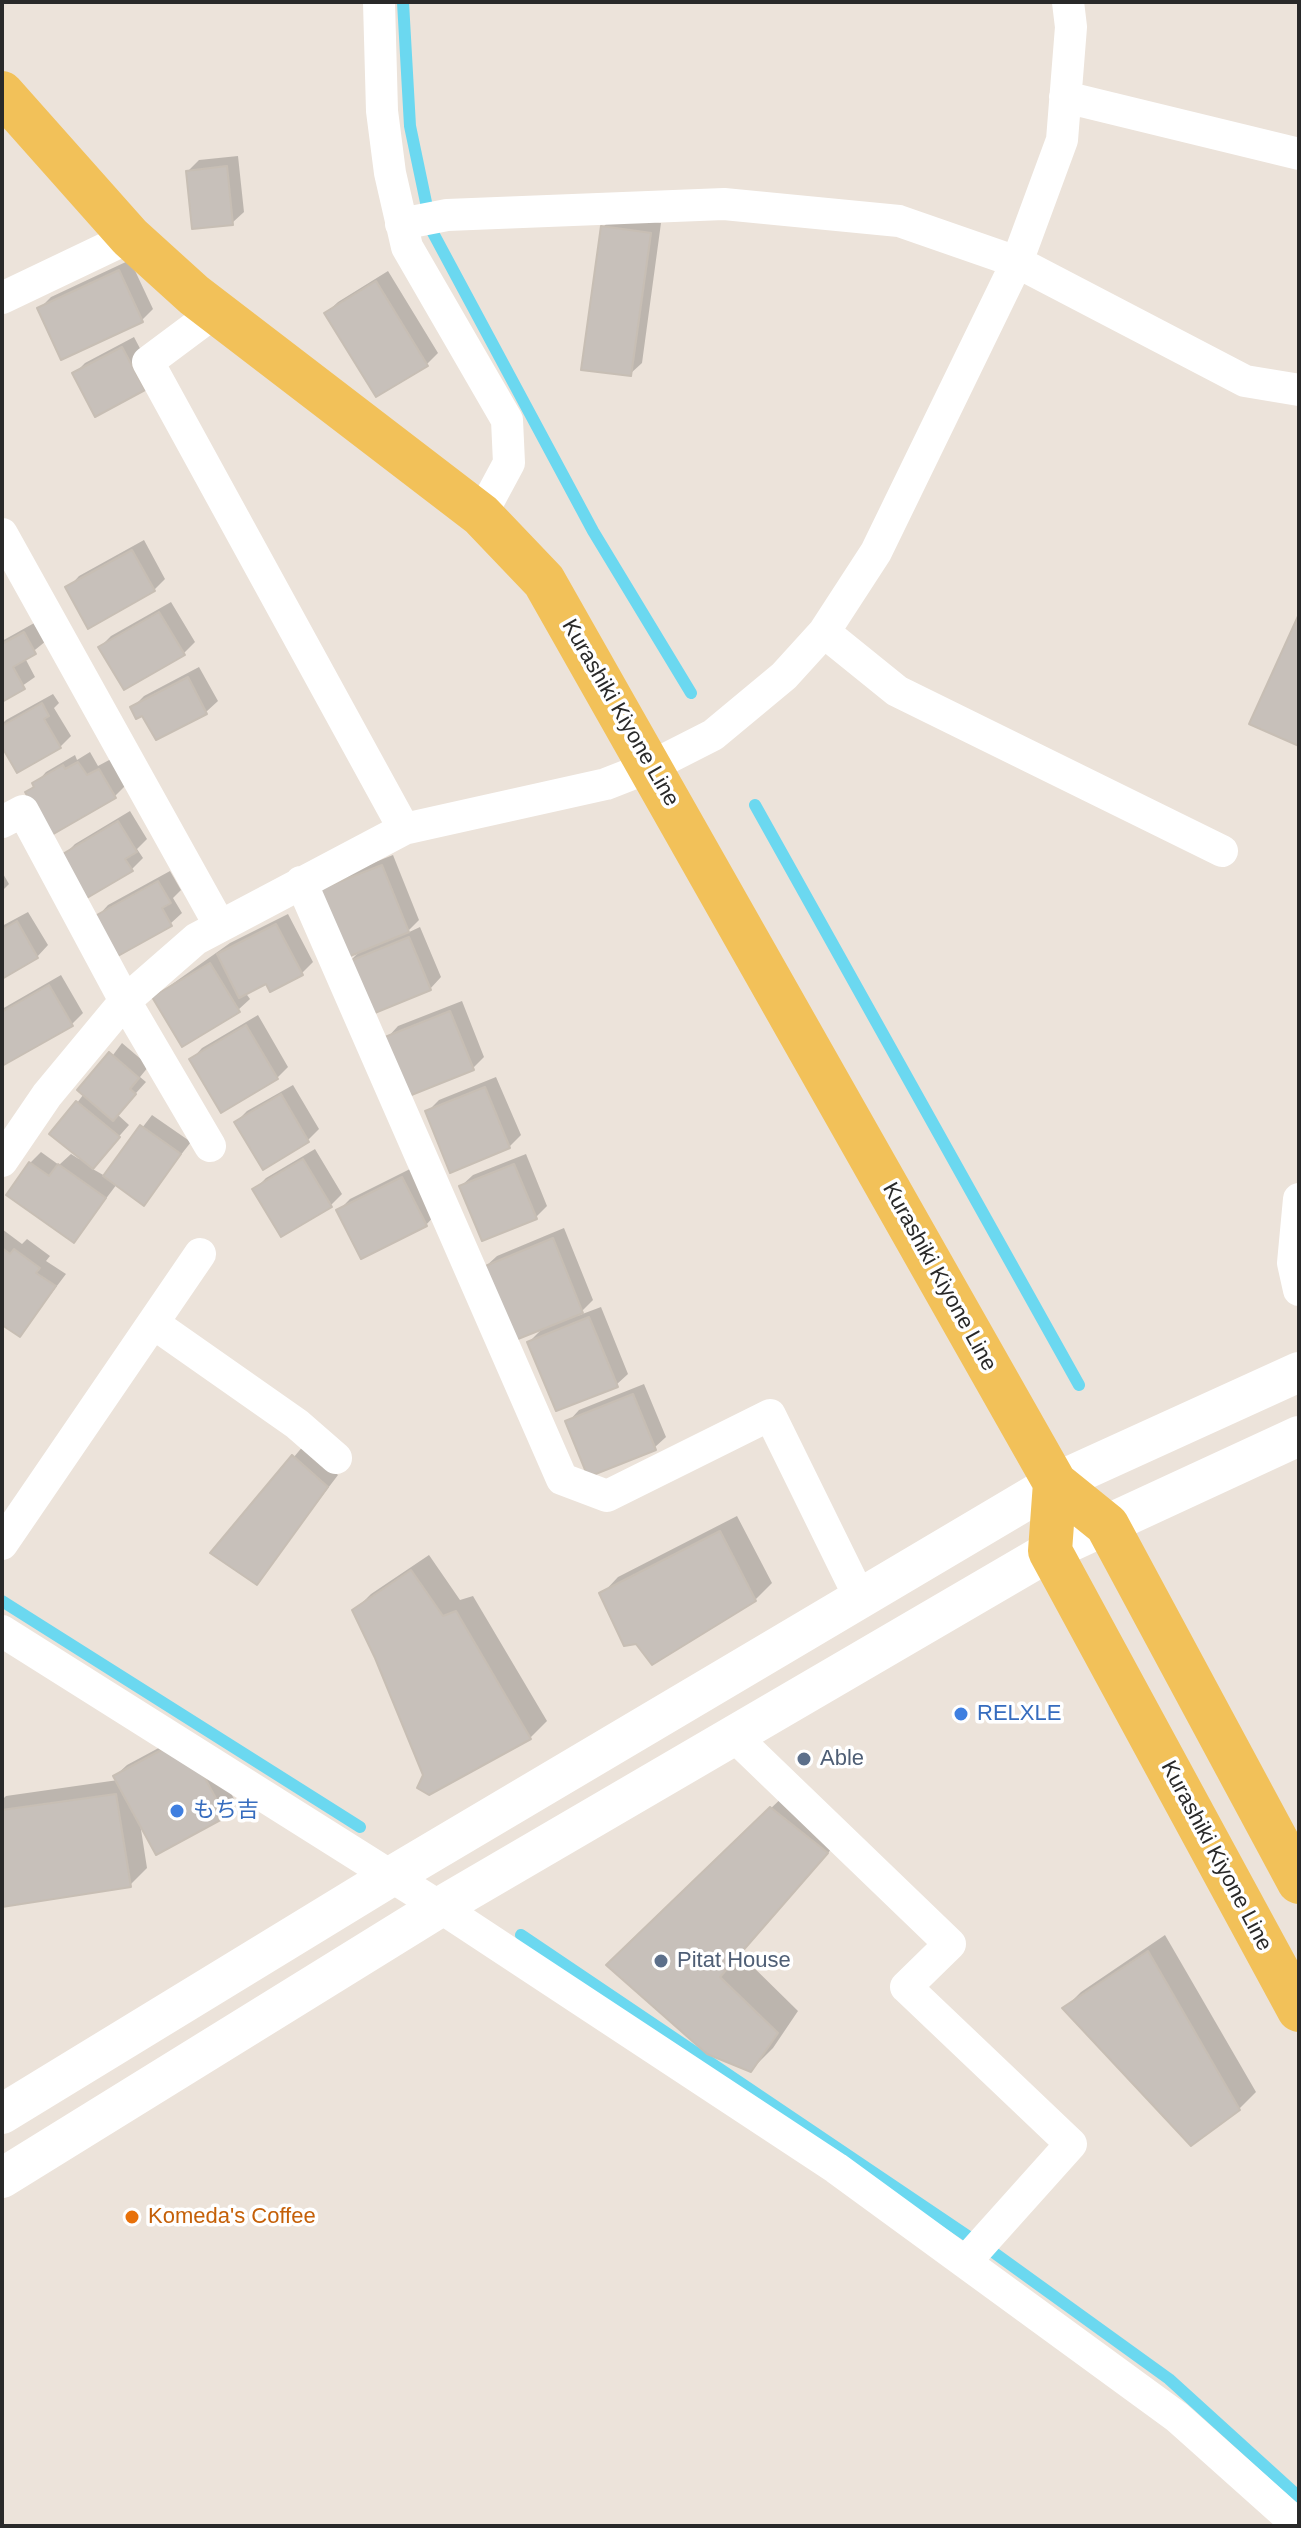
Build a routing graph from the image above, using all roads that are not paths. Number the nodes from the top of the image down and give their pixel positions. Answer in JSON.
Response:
{"nodes":[{"id":1,"x":379,"y":2,"type":"edge"},
{"id":2,"x":1068,"y":2,"type":"edge"},
{"id":3,"x":2,"y":93,"type":"edge"},
{"id":4,"x":1065,"y":97,"type":"junction"},
{"id":5,"x":1299,"y":154,"type":"edge"},
{"id":6,"x":420,"y":219,"type":"junction"},
{"id":7,"x":130,"y":237,"type":"junction"},
{"id":8,"x":1017,"y":262,"type":"junction"},
{"id":9,"x":2,"y":298,"type":"edge"},
{"id":10,"x":215,"y":312,"type":"junction"},
{"id":11,"x":1299,"y":390,"type":"edge"},
{"id":12,"x":481,"y":515,"type":"junction"},
{"id":13,"x":2,"y":534,"type":"edge"},
{"id":14,"x":824,"y":632,"type":"junction"},
{"id":15,"x":652,"y":766,"type":"junction"},
{"id":16,"x":2,"y":822,"type":"edge"},
{"id":17,"x":404,"y":829,"type":"junction"},
{"id":18,"x":1222,"y":851,"type":"dead end"},
{"id":19,"x":301,"y":882,"type":"junction"},
{"id":20,"x":220,"y":926,"type":"junction"},
{"id":21,"x":125,"y":1001,"type":"junction"},
{"id":22,"x":210,"y":1146,"type":"dead end"},
{"id":23,"x":2,"y":1161,"type":"edge"},
{"id":24,"x":1299,"y":1199,"type":"edge"},
{"id":25,"x":200,"y":1254,"type":"dead end"},
{"id":26,"x":1299,"y":1290,"type":"edge"},
{"id":27,"x":153,"y":1323,"type":"junction"},
{"id":28,"x":1299,"y":1372,"type":"edge"},
{"id":29,"x":1299,"y":1436,"type":"edge"},
{"id":30,"x":336,"y":1458,"type":"dead end"},
{"id":31,"x":1055,"y":1483,"type":"junction"},
{"id":32,"x":1107,"y":1525,"type":"junction"},
{"id":33,"x":2,"y":1544,"type":"edge"},
{"id":34,"x":1050,"y":1551,"type":"junction"},
{"id":35,"x":860,"y":1598,"type":"junction"},
{"id":36,"x":2,"y":1631,"type":"edge"},
{"id":37,"x":733,"y":1735,"type":"junction"},
{"id":38,"x":390,"y":1877,"type":"junction"},
{"id":39,"x":1299,"y":1882,"type":"edge"},
{"id":40,"x":440,"y":1907,"type":"junction"},
{"id":41,"x":1299,"y":2010,"type":"edge"},
{"id":42,"x":2,"y":2114,"type":"edge"},
{"id":43,"x":2,"y":2178,"type":"edge"},
{"id":44,"x":967,"y":2260,"type":"junction"},
{"id":45,"x":1299,"y":2526,"type":"edge"}],
"edges":[{"from":1,"to":6,"type":"street"},
{"from":2,"to":4,"type":"street"},
{"from":3,"to":7,"type":"main road","name":"Kurashiki Kiyone Line"},
{"from":4,"to":5,"type":"street"},
{"from":4,"to":8,"type":"street"},
{"from":6,"to":8,"type":"street"},
{"from":6,"to":12,"type":"street"},
{"from":7,"to":9,"type":"street"},
{"from":7,"to":10,"type":"main road","name":"Kurashiki Kiyone Line"},
{"from":8,"to":11,"type":"street"},
{"from":8,"to":14,"type":"street"},
{"from":10,"to":12,"type":"main road","name":"Kurashiki Kiyone Line"},
{"from":10,"to":17,"type":"street"},
{"from":12,"to":15,"type":"main road","name":"Kurashiki Kiyone Line"},
{"from":13,"to":20,"type":"street"},
{"from":14,"to":15,"type":"street"},
{"from":14,"to":18,"type":"street"},
{"from":15,"to":17,"type":"street"},
{"from":15,"to":31,"type":"main road","name":"Kurashiki Kiyone Line"},
{"from":16,"to":21,"type":"street"},
{"from":17,"to":19,"type":"street"},
{"from":19,"to":20,"type":"street"},
{"from":19,"to":35,"type":"street"},
{"from":20,"to":21,"type":"street"},
{"from":21,"to":22,"type":"street"},
{"from":21,"to":23,"type":"street"},
{"from":24,"to":26,"type":"street"},
{"from":25,"to":27,"type":"street"},
{"from":27,"to":30,"type":"street"},
{"from":27,"to":33,"type":"street"},
{"from":28,"to":31,"type":"street"},
{"from":29,"to":32,"type":"street"},
{"from":31,"to":32,"type":"main road","name":"Kurashiki Kiyone Line"},
{"from":31,"to":34,"type":"main road"},
{"from":31,"to":35,"type":"street"},
{"from":32,"to":34,"type":"street"},
{"from":32,"to":39,"type":"main road","name":"Kurashiki Kiyone Line"},
{"from":34,"to":37,"type":"street"},
{"from":34,"to":41,"type":"main road","name":"Kurashiki Kiyone Line"},
{"from":35,"to":38,"type":"street"},
{"from":36,"to":38,"type":"street"},
{"from":37,"to":40,"type":"street"},
{"from":37,"to":44,"type":"street"},
{"from":38,"to":40,"type":"street"},
{"from":38,"to":42,"type":"street"},
{"from":40,"to":43,"type":"street"},
{"from":40,"to":44,"type":"street"},
{"from":44,"to":45,"type":"street"}]}
